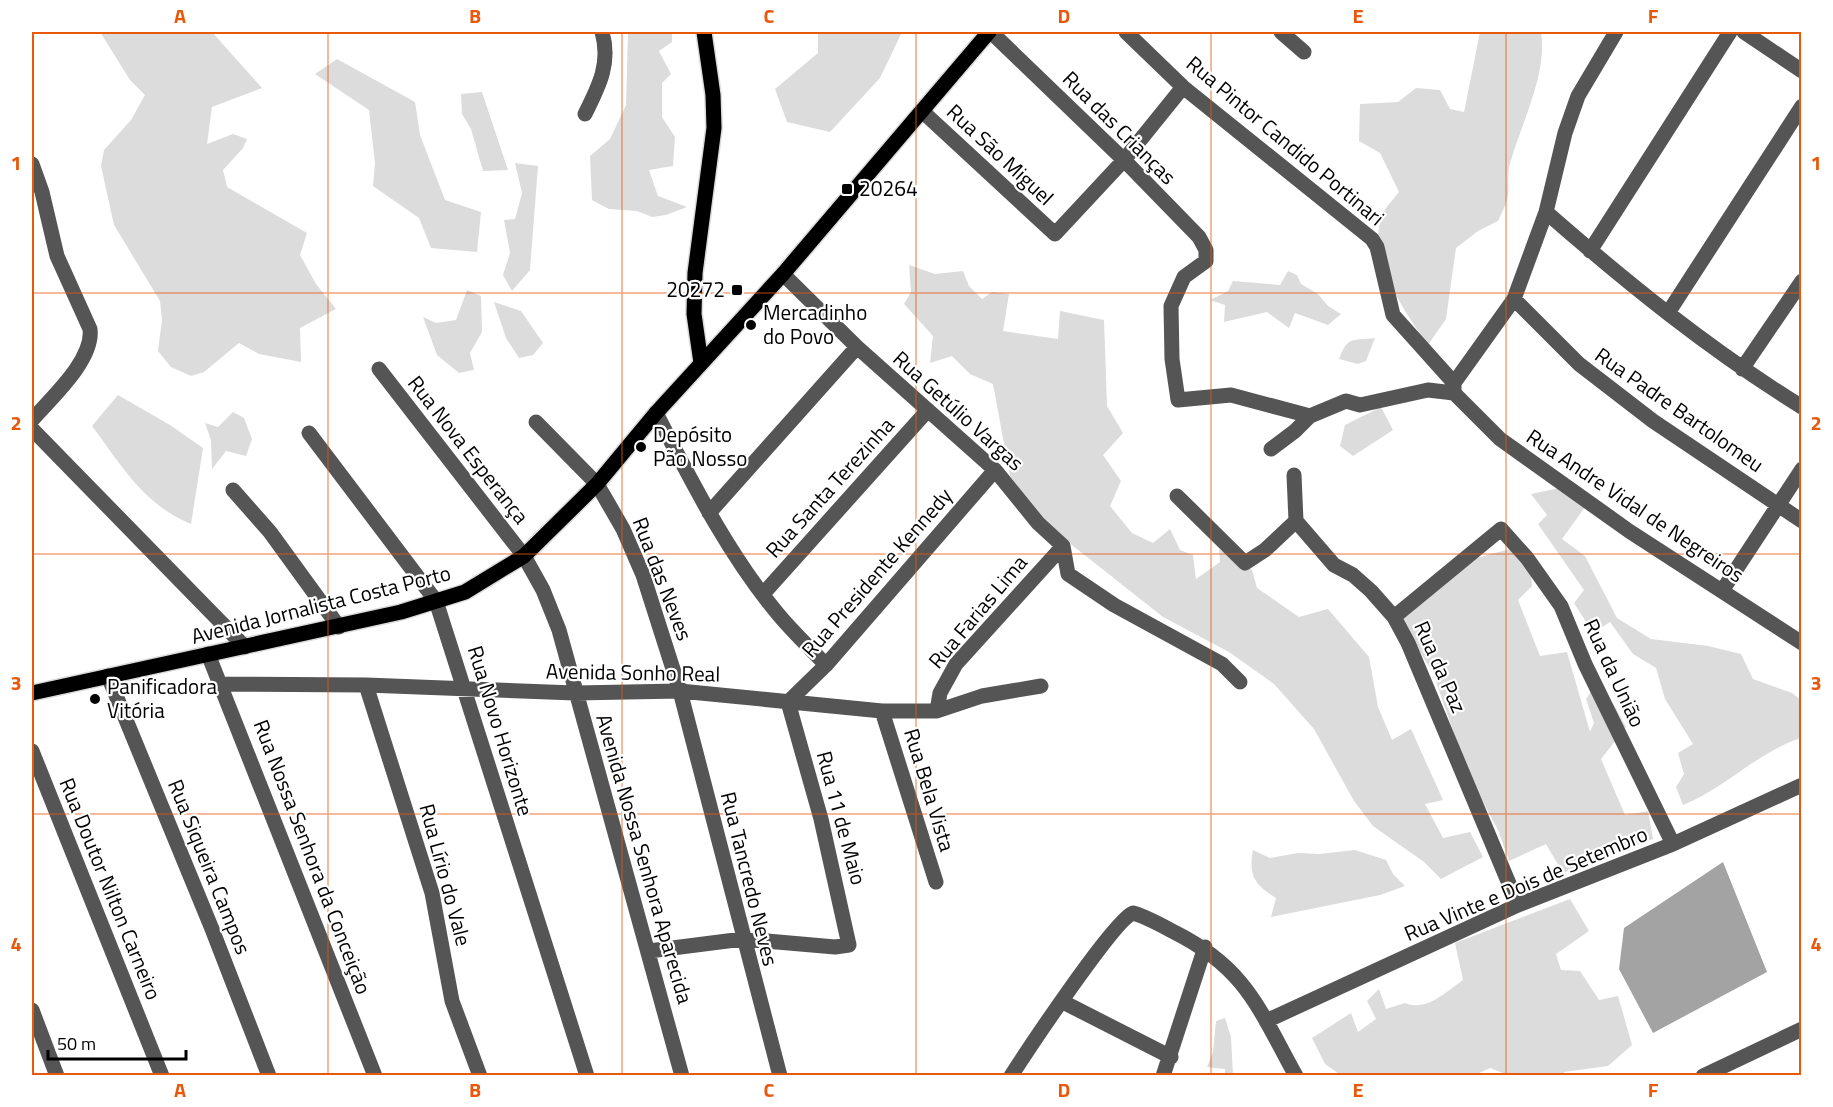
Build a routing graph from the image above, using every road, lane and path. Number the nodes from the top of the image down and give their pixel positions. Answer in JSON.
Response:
{"nodes":[{"id":1,"x":602,"y":32,"type":"edge"},
{"id":2,"x":704,"y":32,"type":"edge"},
{"id":3,"x":990,"y":32,"type":"edge"},
{"id":4,"x":1126,"y":32,"type":"edge"},
{"id":5,"x":1281,"y":32,"type":"edge"},
{"id":6,"x":1616,"y":32,"type":"edge"},
{"id":7,"x":1730,"y":32,"type":"edge"},
{"id":8,"x":1744,"y":32,"type":"edge"},
{"id":9,"x":1304,"y":52,"type":"dead end"},
{"id":10,"x":1802,"y":71,"type":"edge"},
{"id":11,"x":1184,"y":87,"type":"junction"},
{"id":12,"x":1802,"y":106,"type":"edge"},
{"id":13,"x":922,"y":111,"type":"junction"},
{"id":14,"x":585,"y":114,"type":"dead end"},
{"id":15,"x":1124,"y":160,"type":"junction"},
{"id":16,"x":32,"y":164,"type":"edge"},
{"id":17,"x":1546,"y":212,"type":"junction"},
{"id":18,"x":1590,"y":251,"type":"junction"},
{"id":19,"x":783,"y":274,"type":"junction"},
{"id":20,"x":1802,"y":281,"type":"edge"},
{"id":21,"x":1514,"y":299,"type":"junction"},
{"id":22,"x":1668,"y":313,"type":"junction"},
{"id":23,"x":857,"y":347,"type":"junction"},
{"id":24,"x":701,"y":363,"type":"junction"},
{"id":25,"x":379,"y":369,"type":"dead end"},
{"id":26,"x":1742,"y":369,"type":"junction"},
{"id":27,"x":1454,"y":388,"type":"junction"},
{"id":28,"x":1802,"y":407,"type":"edge"},
{"id":29,"x":928,"y":410,"type":"junction"},
{"id":30,"x":656,"y":413,"type":"junction"},
{"id":31,"x":1310,"y":416,"type":"junction"},
{"id":32,"x":32,"y":420,"type":"edge"},
{"id":33,"x":536,"y":422,"type":"dead end"},
{"id":34,"x":32,"y":429,"type":"edge"},
{"id":35,"x":309,"y":432,"type":"dead end"},
{"id":36,"x":1271,"y":449,"type":"dead end"},
{"id":37,"x":1802,"y":469,"type":"edge"},
{"id":38,"x":995,"y":470,"type":"junction"},
{"id":39,"x":1294,"y":475,"type":"dead end"},
{"id":40,"x":597,"y":484,"type":"junction"},
{"id":41,"x":233,"y":490,"type":"dead end"},
{"id":42,"x":1177,"y":496,"type":"dead end"},
{"id":43,"x":1777,"y":504,"type":"junction"},
{"id":44,"x":709,"y":513,"type":"junction"},
{"id":45,"x":1296,"y":521,"type":"junction"},
{"id":46,"x":1802,"y":521,"type":"edge"},
{"id":47,"x":1063,"y":546,"type":"junction"},
{"id":48,"x":524,"y":556,"type":"junction"},
{"id":49,"x":1722,"y":591,"type":"junction"},
{"id":50,"x":763,"y":594,"type":"junction"},
{"id":51,"x":436,"y":601,"type":"junction"},
{"id":52,"x":1394,"y":617,"type":"junction"},
{"id":53,"x":339,"y":627,"type":"junction"},
{"id":54,"x":1802,"y":643,"type":"edge"},
{"id":55,"x":245,"y":647,"type":"junction"},
{"id":56,"x":208,"y":654,"type":"junction"},
{"id":57,"x":826,"y":665,"type":"junction"},
{"id":58,"x":108,"y":676,"type":"junction"},
{"id":59,"x":1240,"y":682,"type":"dead end"},
{"id":60,"x":221,"y":684,"type":"junction"},
{"id":61,"x":366,"y":685,"type":"junction"},
{"id":62,"x":1041,"y":686,"type":"dead end"},
{"id":63,"x":464,"y":689,"type":"junction"},
{"id":64,"x":680,"y":692,"type":"junction"},
{"id":65,"x":32,"y":693,"type":"edge"},
{"id":66,"x":575,"y":693,"type":"junction"},
{"id":67,"x":788,"y":702,"type":"junction"},
{"id":68,"x":882,"y":711,"type":"junction"},
{"id":69,"x":936,"y":711,"type":"junction"},
{"id":70,"x":32,"y":751,"type":"edge"},
{"id":71,"x":1802,"y":785,"type":"edge"},
{"id":72,"x":1673,"y":844,"type":"junction"},
{"id":73,"x":936,"y":882,"type":"dead end"},
{"id":74,"x":1518,"y":905,"type":"junction"},
{"id":75,"x":742,"y":939,"type":"junction"},
{"id":76,"x":1205,"y":947,"type":"junction"},
{"id":77,"x":649,"y":951,"type":"junction"},
{"id":78,"x":1063,"y":1002,"type":"junction"},
{"id":79,"x":32,"y":1010,"type":"edge"},
{"id":80,"x":1266,"y":1021,"type":"junction"},
{"id":81,"x":1802,"y":1029,"type":"edge"},
{"id":82,"x":1171,"y":1058,"type":"junction"},
{"id":83,"x":57,"y":1076,"type":"edge"},
{"id":84,"x":162,"y":1076,"type":"edge"},
{"id":85,"x":269,"y":1076,"type":"edge"},
{"id":86,"x":375,"y":1076,"type":"edge"},
{"id":87,"x":480,"y":1076,"type":"edge"},
{"id":88,"x":587,"y":1076,"type":"edge"},
{"id":89,"x":682,"y":1076,"type":"edge"},
{"id":90,"x":780,"y":1076,"type":"edge"},
{"id":91,"x":1011,"y":1076,"type":"edge"},
{"id":92,"x":1163,"y":1076,"type":"edge"},
{"id":93,"x":1296,"y":1076,"type":"edge"},
{"id":94,"x":1703,"y":1076,"type":"edge"}],
"edges":[{"from":1,"to":14,"type":"street"},
{"from":2,"to":24,"type":"main road"},
{"from":3,"to":13,"type":"main road","name":"Avenida Jornalista Costa Porto"},
{"from":3,"to":15,"type":"street","name":"Rua das Crianças"},
{"from":4,"to":11,"type":"street","name":"Rua Pintor Candido Portinari"},
{"from":5,"to":9,"type":"street"},
{"from":6,"to":17,"type":"street"},
{"from":7,"to":18,"type":"street"},
{"from":8,"to":10,"type":"street"},
{"from":11,"to":15,"type":"street"},
{"from":11,"to":27,"type":"street","name":"Rua Pintor Candido Portinari"},
{"from":12,"to":22,"type":"street"},
{"from":13,"to":15,"type":"street","name":"Rua São Miguel"},
{"from":13,"to":19,"type":"main road","name":"Avenida Jornalista Costa Porto"},
{"from":15,"to":31,"type":"street","name":"Rua das Crianças"},
{"from":16,"to":32,"type":"street"},
{"from":17,"to":18,"type":"street"},
{"from":17,"to":21,"type":"street"},
{"from":18,"to":22,"type":"street"},
{"from":19,"to":23,"type":"street","name":"Rua Getúlio Vargas"},
{"from":19,"to":24,"type":"main road","name":"Avenida Jornalista Costa Porto"},
{"from":20,"to":26,"type":"street"},
{"from":21,"to":27,"type":"street"},
{"from":21,"to":43,"type":"street","name":"Rua Padre Bartolomeu"},
{"from":22,"to":26,"type":"street"},
{"from":23,"to":29,"type":"street","name":"Rua Getúlio Vargas"},
{"from":23,"to":44,"type":"street"},
{"from":24,"to":30,"type":"main road","name":"Avenida Jornalista Costa Porto"},
{"from":25,"to":48,"type":"street","name":"Rua Nova Esperança"},
{"from":26,"to":28,"type":"street"},
{"from":27,"to":31,"type":"street"},
{"from":27,"to":49,"type":"street","name":"Rua Andre Vidal de Negreiros"},
{"from":29,"to":38,"type":"street","name":"Rua Getúlio Vargas"},
{"from":29,"to":50,"type":"street","name":"Rua Santa Terezinha"},
{"from":30,"to":40,"type":"main road","name":"Avenida Jornalista Costa Porto"},
{"from":30,"to":44,"type":"street"},
{"from":31,"to":36,"type":"street"},
{"from":33,"to":40,"type":"street","name":"Rua das Neves"},
{"from":34,"to":55,"type":"street"},
{"from":35,"to":51,"type":"street","name":"Rua Novo Horizonte"},
{"from":37,"to":43,"type":"street"},
{"from":38,"to":47,"type":"street","name":"Rua Getúlio Vargas"},
{"from":38,"to":57,"type":"street","name":"Rua Presidente Kennedy"},
{"from":39,"to":45,"type":"street"},
{"from":40,"to":48,"type":"main road","name":"Avenida Jornalista Costa Porto"},
{"from":40,"to":64,"type":"street","name":"Rua das Neves"},
{"from":41,"to":53,"type":"street"},
{"from":42,"to":45,"type":"street"},
{"from":43,"to":46,"type":"street","name":"Rua Padre Bartolomeu"},
{"from":43,"to":49,"type":"street"},
{"from":44,"to":50,"type":"street"},
{"from":45,"to":52,"type":"street","name":"Rua da Paz"},
{"from":47,"to":59,"type":"street"},
{"from":47,"to":69,"type":"street","name":"Rua Farias Lima"},
{"from":48,"to":51,"type":"main road","name":"Avenida Jornalista Costa Porto"},
{"from":48,"to":66,"type":"street","name":"Avenida Nossa Senhora Aparecida"},
{"from":49,"to":54,"type":"street","name":"Rua Andre Vidal de Negreiros"},
{"from":50,"to":57,"type":"street"},
{"from":51,"to":53,"type":"main road","name":"Avenida Jornalista Costa Porto"},
{"from":51,"to":63,"type":"street","name":"Rua Novo Horizonte"},
{"from":52,"to":72,"type":"street","name":"Rua da União"},
{"from":52,"to":74,"type":"street","name":"Rua da Paz"},
{"from":53,"to":55,"type":"main road","name":"Avenida Jornalista Costa Porto"},
{"from":55,"to":56,"type":"main road","name":"Avenida Jornalista Costa Porto"},
{"from":56,"to":58,"type":"main road","name":"Avenida Jornalista Costa Porto"},
{"from":56,"to":60,"type":"street","name":"Rua Nossa Senhora da Conceição"},
{"from":57,"to":67,"type":"street","name":"Rua Presidente Kennedy"},
{"from":58,"to":65,"type":"main road","name":"Avenida Jornalista Costa Porto"},
{"from":58,"to":85,"type":"street","name":"Rua Siqueira Campos"},
{"from":60,"to":61,"type":"street","name":"Avenida Sonho Real"},
{"from":60,"to":86,"type":"street","name":"Rua Nossa Senhora da Conceição"},
{"from":61,"to":63,"type":"street","name":"Avenida Sonho Real"},
{"from":61,"to":87,"type":"street","name":"Rua Lírio do Vale"},
{"from":62,"to":69,"type":"street","name":"Avenida Sonho Real"},
{"from":63,"to":66,"type":"street","name":"Avenida Sonho Real"},
{"from":63,"to":88,"type":"street","name":"Rua Novo Horizonte"},
{"from":64,"to":66,"type":"street","name":"Avenida Sonho Real"},
{"from":64,"to":67,"type":"street","name":"Avenida Sonho Real"},
{"from":64,"to":75,"type":"street","name":"Rua Tancredo Neves"},
{"from":66,"to":77,"type":"street","name":"Avenida Nossa Senhora Aparecida"},
{"from":67,"to":68,"type":"street","name":"Avenida Sonho Real"},
{"from":67,"to":75,"type":"street","name":"Rua 11 de Maio"},
{"from":68,"to":69,"type":"street","name":"Avenida Sonho Real"},
{"from":68,"to":73,"type":"street","name":"Rua Bela Vista"},
{"from":70,"to":84,"type":"street","name":"Rua Doutor Nilton Carneiro"},
{"from":71,"to":72,"type":"street","name":"Rua Vinte e Dois de Setembro"},
{"from":72,"to":74,"type":"street","name":"Rua Vinte e Dois de Setembro"},
{"from":74,"to":80,"type":"street","name":"Rua Vinte e Dois de Setembro"},
{"from":75,"to":77,"type":"street"},
{"from":75,"to":90,"type":"street","name":"Rua Tancredo Neves"},
{"from":76,"to":78,"type":"street"},
{"from":76,"to":80,"type":"street"},
{"from":76,"to":82,"type":"street"},
{"from":77,"to":89,"type":"street","name":"Avenida Nossa Senhora Aparecida"},
{"from":78,"to":82,"type":"street"},
{"from":78,"to":91,"type":"street"},
{"from":79,"to":83,"type":"street"},
{"from":80,"to":93,"type":"street"},
{"from":81,"to":94,"type":"street"},
{"from":82,"to":92,"type":"street"}]}
